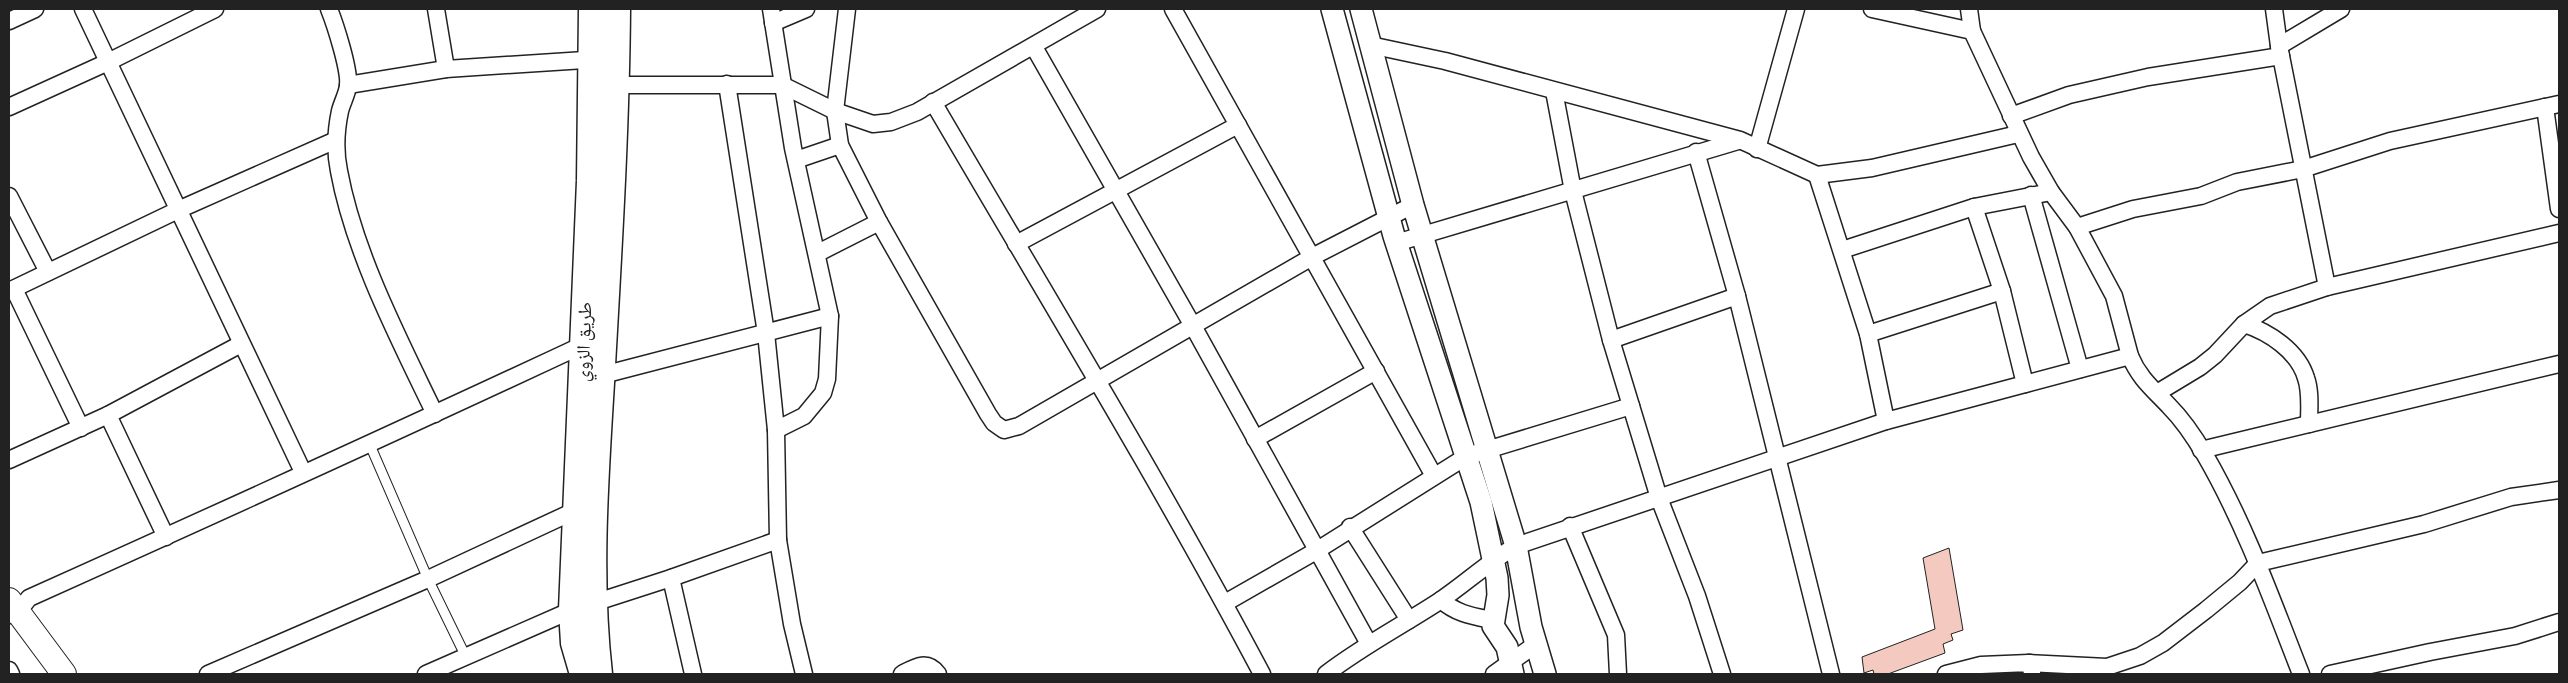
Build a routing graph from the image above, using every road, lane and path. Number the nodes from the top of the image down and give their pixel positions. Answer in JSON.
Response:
{"nodes":[{"id":1,"x":35,"y":9,"type":"edge"},
{"id":2,"x":83,"y":9,"type":"edge"},
{"id":3,"x":215,"y":9,"type":"edge"},
{"id":4,"x":329,"y":9,"type":"edge"},
{"id":5,"x":436,"y":9,"type":"edge"},
{"id":6,"x":592,"y":9,"type":"edge"},
{"id":7,"x":617,"y":9,"type":"edge"},
{"id":8,"x":806,"y":9,"type":"edge"},
{"id":9,"x":847,"y":9,"type":"edge"},
{"id":10,"x":1097,"y":9,"type":"edge"},
{"id":11,"x":1173,"y":9,"type":"edge"},
{"id":12,"x":1332,"y":9,"type":"edge"},
{"id":13,"x":1361,"y":9,"type":"edge"},
{"id":14,"x":1796,"y":9,"type":"edge"},
{"id":15,"x":1872,"y":9,"type":"edge"},
{"id":16,"x":1969,"y":9,"type":"edge"},
{"id":17,"x":2274,"y":9,"type":"edge"},
{"id":18,"x":2341,"y":9,"type":"edge"},
{"id":19,"x":772,"y":16,"type":"edge"},
{"id":20,"x":9,"y":21,"type":"edge"},
{"id":21,"x":1972,"y":31,"type":"junction"},
{"id":22,"x":1370,"y":45,"type":"junction"},
{"id":23,"x":1034,"y":47,"type":"junction"},
{"id":24,"x":2280,"y":51,"type":"junction"},
{"id":25,"x":108,"y":62,"type":"junction"},
{"id":26,"x":600,"y":68,"type":"junction"},
{"id":27,"x":446,"y":69,"type":"junction"},
{"id":28,"x":348,"y":84,"type":"junction"},
{"id":29,"x":727,"y":84,"type":"junction"},
{"id":30,"x":782,"y":84,"type":"junction"},
{"id":31,"x":616,"y":86,"type":"junction"},
{"id":32,"x":1554,"y":92,"type":"junction"},
{"id":33,"x":933,"y":102,"type":"junction"},
{"id":34,"x":2552,"y":106,"type":"edge"},
{"id":35,"x":9,"y":107,"type":"edge"},
{"id":36,"x":835,"y":111,"type":"junction"},
{"id":37,"x":2011,"y":116,"type":"junction"},
{"id":38,"x":1238,"y":125,"type":"junction"},
{"id":39,"x":2018,"y":134,"type":"junction"},
{"id":40,"x":336,"y":140,"type":"junction"},
{"id":41,"x":1740,"y":140,"type":"junction"},
{"id":42,"x":840,"y":145,"type":"junction"},
{"id":43,"x":1757,"y":149,"type":"junction"},
{"id":44,"x":1696,"y":152,"type":"junction"},
{"id":45,"x":796,"y":160,"type":"junction"},
{"id":46,"x":2303,"y":169,"type":"junction"},
{"id":47,"x":1817,"y":175,"type":"junction"},
{"id":48,"x":1573,"y":190,"type":"junction"},
{"id":49,"x":1116,"y":192,"type":"junction"},
{"id":50,"x":2051,"y":192,"type":"junction"},
{"id":51,"x":2032,"y":195,"type":"junction"},
{"id":52,"x":9,"y":196,"type":"edge"},
{"id":53,"x":1413,"y":205,"type":"junction"},
{"id":54,"x":1974,"y":207,"type":"junction"},
{"id":55,"x":2559,"y":209,"type":"edge"},
{"id":56,"x":178,"y":210,"type":"junction"},
{"id":57,"x":1390,"y":216,"type":"junction"},
{"id":58,"x":879,"y":222,"type":"junction"},
{"id":59,"x":2077,"y":227,"type":"junction"},
{"id":60,"x":2559,"y":233,"type":"edge"},
{"id":61,"x":1422,"y":234,"type":"junction"},
{"id":62,"x":1396,"y":242,"type":"junction"},
{"id":63,"x":1016,"y":244,"type":"junction"},
{"id":64,"x":1842,"y":250,"type":"junction"},
{"id":65,"x":818,"y":254,"type":"junction"},
{"id":66,"x":1312,"y":257,"type":"junction"},
{"id":67,"x":48,"y":272,"type":"junction"},
{"id":68,"x":2327,"y":287,"type":"junction"},
{"id":69,"x":11,"y":290,"type":"edge"},
{"id":70,"x":2002,"y":291,"type":"junction"},
{"id":71,"x":1737,"y":296,"type":"junction"},
{"id":72,"x":830,"y":316,"type":"junction"},
{"id":73,"x":2244,"y":324,"type":"junction"},
{"id":74,"x":1194,"y":326,"type":"junction"},
{"id":75,"x":766,"y":333,"type":"junction"},
{"id":76,"x":1868,"y":334,"type":"junction"},
{"id":77,"x":593,"y":340,"type":"junction"},
{"id":78,"x":1611,"y":340,"type":"junction"},
{"id":79,"x":241,"y":344,"type":"junction"},
{"id":80,"x":2130,"y":356,"type":"junction"},
{"id":81,"x":2559,"y":364,"type":"edge"},
{"id":82,"x":2080,"y":369,"type":"junction"},
{"id":83,"x":1376,"y":371,"type":"junction"},
{"id":84,"x":592,"y":377,"type":"junction"},
{"id":85,"x":1098,"y":383,"type":"junction"},
{"id":86,"x":2025,"y":384,"type":"junction"},
{"id":87,"x":2157,"y":393,"type":"junction"},
{"id":88,"x":1631,"y":406,"type":"junction"},
{"id":89,"x":435,"y":414,"type":"junction"},
{"id":90,"x":108,"y":415,"type":"junction"},
{"id":91,"x":1886,"y":420,"type":"junction"},
{"id":92,"x":2309,"y":424,"type":"junction"},
{"id":93,"x":82,"y":428,"type":"junction"},
{"id":94,"x":776,"y":430,"type":"junction"},
{"id":95,"x":1255,"y":439,"type":"junction"},
{"id":96,"x":370,"y":445,"type":"junction"},
{"id":97,"x":2201,"y":450,"type":"junction"},
{"id":98,"x":1477,"y":453,"type":"junction"},
{"id":99,"x":1779,"y":458,"type":"junction"},
{"id":100,"x":9,"y":460,"type":"edge"},
{"id":101,"x":303,"y":472,"type":"junction"},
{"id":102,"x":1434,"y":476,"type":"junction"},
{"id":103,"x":2559,"y":490,"type":"edge"},
{"id":104,"x":1660,"y":498,"type":"junction"},
{"id":105,"x":586,"y":506,"type":"junction"},
{"id":106,"x":1570,"y":526,"type":"junction"},
{"id":107,"x":1350,"y":527,"type":"junction"},
{"id":108,"x":166,"y":536,"type":"junction"},
{"id":109,"x":778,"y":540,"type":"junction"},
{"id":110,"x":1516,"y":546,"type":"junction"},
{"id":111,"x":1316,"y":550,"type":"junction"},
{"id":112,"x":1494,"y":558,"type":"junction"},
{"id":113,"x":2258,"y":563,"type":"junction"},
{"id":114,"x":671,"y":578,"type":"junction"},
{"id":115,"x":428,"y":579,"type":"junction"},
{"id":116,"x":1441,"y":600,"type":"junction"},
{"id":117,"x":1225,"y":603,"type":"junction"},
{"id":118,"x":15,"y":604,"type":"edge"},
{"id":119,"x":583,"y":607,"type":"junction"},
{"id":120,"x":1409,"y":620,"type":"junction"},
{"id":121,"x":1492,"y":620,"type":"junction"},
{"id":122,"x":2559,"y":622,"type":"edge"},
{"id":123,"x":1369,"y":644,"type":"junction"},
{"id":124,"x":1536,"y":644,"type":"junction"},
{"id":125,"x":465,"y":656,"type":"junction"},
{"id":126,"x":2031,"y":669,"type":"edge"},
{"id":127,"x":9,"y":670,"type":"edge"},
{"id":128,"x":1506,"y":670,"type":"edge"},
{"id":129,"x":12,"y":674,"type":"edge"},
{"id":130,"x":64,"y":674,"type":"edge"},
{"id":131,"x":208,"y":674,"type":"edge"},
{"id":132,"x":426,"y":674,"type":"edge"},
{"id":133,"x":582,"y":674,"type":"edge"},
{"id":134,"x":599,"y":674,"type":"edge"},
{"id":135,"x":693,"y":674,"type":"edge"},
{"id":136,"x":804,"y":674,"type":"edge"},
{"id":137,"x":902,"y":674,"type":"edge"},
{"id":138,"x":938,"y":674,"type":"edge"},
{"id":139,"x":1262,"y":674,"type":"edge"},
{"id":140,"x":1326,"y":674,"type":"edge"},
{"id":141,"x":1546,"y":674,"type":"edge"},
{"id":142,"x":1618,"y":674,"type":"edge"},
{"id":143,"x":1722,"y":674,"type":"edge"},
{"id":144,"x":1831,"y":674,"type":"edge"},
{"id":145,"x":1946,"y":674,"type":"edge"},
{"id":146,"x":2301,"y":674,"type":"edge"},
{"id":147,"x":2330,"y":674,"type":"edge"}],
"edges":[{"from":1,"to":20,"type":"street"},
{"from":2,"to":25,"type":"street"},
{"from":3,"to":25,"type":"street"},
{"from":4,"to":28,"type":"street"},
{"from":5,"to":27,"type":"street"},
{"from":6,"to":26,"type":"main road","name":"طريق الزوي"},
{"from":7,"to":26,"type":"main road","name":"طريق الزوي"},
{"from":8,"to":19,"type":"street"},
{"from":9,"to":36,"type":"street"},
{"from":10,"to":23,"type":"street"},
{"from":11,"to":38,"type":"street"},
{"from":12,"to":57,"type":"street"},
{"from":13,"to":22,"type":"street"},
{"from":14,"to":43,"type":"street"},
{"from":15,"to":21,"type":"street"},
{"from":16,"to":21,"type":"street"},
{"from":17,"to":24,"type":"street"},
{"from":18,"to":24,"type":"street"},
{"from":19,"to":30,"type":"street"},
{"from":21,"to":37,"type":"street"},
{"from":22,"to":32,"type":"street"},
{"from":22,"to":53,"type":"street"},
{"from":23,"to":33,"type":"street"},
{"from":23,"to":49,"type":"street"},
{"from":24,"to":37,"type":"street"},
{"from":24,"to":46,"type":"street"},
{"from":25,"to":35,"type":"street"},
{"from":25,"to":56,"type":"street"},
{"from":26,"to":27,"type":"street"},
{"from":26,"to":31,"type":"main road","name":"طريق الزوي"},
{"from":26,"to":77,"type":"main road","name":"طريق الزوي"},
{"from":27,"to":28,"type":"street"},
{"from":28,"to":40,"type":"street"},
{"from":29,"to":30,"type":"street"},
{"from":29,"to":31,"type":"street"},
{"from":29,"to":75,"type":"street"},
{"from":30,"to":36,"type":"street"},
{"from":30,"to":45,"type":"street"},
{"from":31,"to":77,"type":"main road","name":"طريق الزوي"},
{"from":32,"to":41,"type":"street"},
{"from":32,"to":48,"type":"street"},
{"from":33,"to":36,"type":"street"},
{"from":33,"to":63,"type":"street"},
{"from":34,"to":46,"type":"street"},
{"from":34,"to":55,"type":"street"},
{"from":36,"to":42,"type":"street"},
{"from":37,"to":39,"type":"street"},
{"from":38,"to":49,"type":"street"},
{"from":38,"to":66,"type":"street"},
{"from":39,"to":47,"type":"street"},
{"from":39,"to":50,"type":"street"},
{"from":40,"to":56,"type":"street"},
{"from":40,"to":89,"type":"street"},
{"from":41,"to":43,"type":"street"},
{"from":41,"to":44,"type":"street"},
{"from":42,"to":45,"type":"street"},
{"from":42,"to":58,"type":"street"},
{"from":43,"to":47,"type":"street"},
{"from":44,"to":48,"type":"street"},
{"from":44,"to":71,"type":"street"},
{"from":45,"to":65,"type":"street"},
{"from":46,"to":59,"type":"street"},
{"from":46,"to":68,"type":"street"},
{"from":47,"to":64,"type":"street"},
{"from":48,"to":61,"type":"street"},
{"from":48,"to":78,"type":"street"},
{"from":49,"to":63,"type":"street"},
{"from":49,"to":74,"type":"street"},
{"from":50,"to":51,"type":"street"},
{"from":50,"to":59,"type":"street"},
{"from":51,"to":54,"type":"street"},
{"from":51,"to":82,"type":"street"},
{"from":52,"to":67,"type":"street"},
{"from":53,"to":57,"type":"street"},
{"from":53,"to":61,"type":"street"},
{"from":54,"to":64,"type":"street"},
{"from":54,"to":70,"type":"street"},
{"from":56,"to":67,"type":"street"},
{"from":56,"to":79,"type":"street"},
{"from":57,"to":62,"type":"street"},
{"from":57,"to":66,"type":"street"},
{"from":58,"to":65,"type":"street"},
{"from":58,"to":85,"type":"street"},
{"from":59,"to":80,"type":"street"},
{"from":60,"to":68,"type":"street"},
{"from":61,"to":62,"type":"street"},
{"from":61,"to":98,"type":"street"},
{"from":62,"to":98,"type":"street"},
{"from":63,"to":85,"type":"street"},
{"from":64,"to":76,"type":"street"},
{"from":65,"to":72,"type":"street"},
{"from":66,"to":74,"type":"street"},
{"from":66,"to":83,"type":"street"},
{"from":67,"to":69,"type":"street"},
{"from":68,"to":73,"type":"street"},
{"from":69,"to":93,"type":"street"},
{"from":70,"to":76,"type":"street"},
{"from":70,"to":86,"type":"street"},
{"from":71,"to":78,"type":"street"},
{"from":71,"to":99,"type":"street"},
{"from":72,"to":75,"type":"street"},
{"from":72,"to":94,"type":"street"},
{"from":73,"to":87,"type":"street"},
{"from":73,"to":92,"type":"street"},
{"from":74,"to":85,"type":"street"},
{"from":74,"to":95,"type":"street"},
{"from":75,"to":84,"type":"street"},
{"from":75,"to":94,"type":"street"},
{"from":76,"to":91,"type":"street"},
{"from":77,"to":84,"type":"main road","name":"طريق الزوي"},
{"from":77,"to":89,"type":"street"},
{"from":78,"to":88,"type":"street"},
{"from":79,"to":90,"type":"street"},
{"from":79,"to":101,"type":"street"},
{"from":80,"to":82,"type":"street"},
{"from":80,"to":87,"type":"street"},
{"from":81,"to":92,"type":"street"},
{"from":82,"to":86,"type":"street"},
{"from":83,"to":95,"type":"street"},
{"from":83,"to":102,"type":"street"},
{"from":84,"to":105,"type":"main road","name":"طريق الزوي"},
{"from":85,"to":117,"type":"street"},
{"from":86,"to":91,"type":"street"},
{"from":87,"to":97,"type":"street"},
{"from":88,"to":98,"type":"street"},
{"from":88,"to":104,"type":"street"},
{"from":89,"to":96,"type":"street"},
{"from":90,"to":93,"type":"street"},
{"from":90,"to":108,"type":"street"},
{"from":91,"to":99,"type":"street"},
{"from":92,"to":97,"type":"street"},
{"from":93,"to":100,"type":"street"},
{"from":94,"to":109,"type":"street"},
{"from":95,"to":111,"type":"street"},
{"from":96,"to":101,"type":"street"},
{"from":96,"to":115,"type":"lane"},
{"from":97,"to":113,"type":"street"},
{"from":98,"to":102,"type":"street"},
{"from":98,"to":110,"type":"street"},
{"from":98,"to":112,"type":"street"},
{"from":99,"to":104,"type":"street"},
{"from":99,"to":144,"type":"street"},
{"from":101,"to":108,"type":"street"},
{"from":102,"to":107,"type":"street"},
{"from":103,"to":113,"type":"street"},
{"from":104,"to":106,"type":"street"},
{"from":104,"to":143,"type":"street"},
{"from":105,"to":115,"type":"street"},
{"from":105,"to":119,"type":"main road","name":"طريق الزوي"},
{"from":106,"to":110,"type":"street"},
{"from":106,"to":142,"type":"street"},
{"from":107,"to":111,"type":"street"},
{"from":107,"to":120,"type":"street"},
{"from":108,"to":118,"type":"street"},
{"from":109,"to":114,"type":"street"},
{"from":109,"to":136,"type":"street"},
{"from":110,"to":112,"type":"street"},
{"from":110,"to":124,"type":"street"},
{"from":111,"to":117,"type":"street"},
{"from":111,"to":123,"type":"street"},
{"from":112,"to":116,"type":"street"},
{"from":112,"to":121,"type":"street"},
{"from":113,"to":126,"type":"street"},
{"from":113,"to":146,"type":"street"},
{"from":114,"to":119,"type":"street"},
{"from":114,"to":135,"type":"street"},
{"from":115,"to":125,"type":"lane"},
{"from":115,"to":131,"type":"street"},
{"from":116,"to":120,"type":"street"},
{"from":116,"to":121,"type":"street"},
{"from":117,"to":139,"type":"street"},
{"from":118,"to":130,"type":"main road"},
{"from":119,"to":125,"type":"street"},
{"from":119,"to":133,"type":"main road","name":"طريق الزوي"},
{"from":119,"to":134,"type":"main road","name":"طريق الزوي"},
{"from":120,"to":123,"type":"street"},
{"from":121,"to":128,"type":"street"},
{"from":122,"to":147,"type":"street"},
{"from":123,"to":140,"type":"street"},
{"from":124,"to":128,"type":"street"},
{"from":124,"to":141,"type":"street"},
{"from":125,"to":132,"type":"street"},
{"from":126,"to":145,"type":"street"},
{"from":127,"to":129,"type":"street"},
{"from":137,"to":138,"type":"street"}]}
